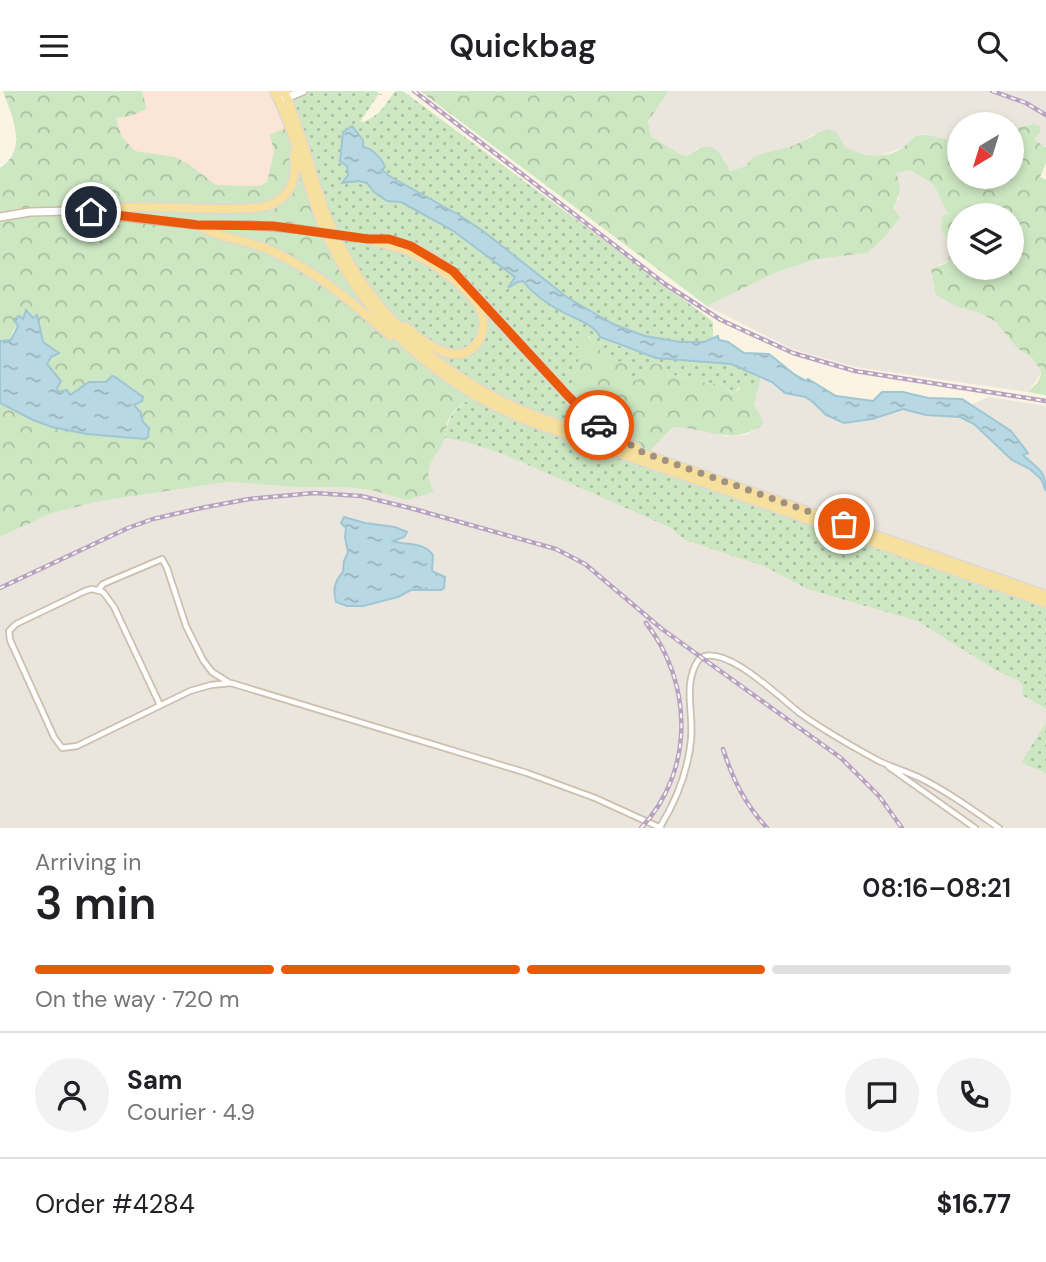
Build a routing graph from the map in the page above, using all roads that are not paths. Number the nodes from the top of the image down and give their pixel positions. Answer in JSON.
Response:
{"nodes":[{"id":1,"x":274,"y":91,"type":"edge"},
{"id":2,"x":303,"y":91,"type":"edge"},
{"id":3,"x":283,"y":96,"type":"edge"},
{"id":4,"x":293,"y":141,"type":"junction"},
{"id":5,"x":91,"y":212,"type":"junction"},
{"id":6,"x":0,"y":217,"type":"edge"},
{"id":7,"x":198,"y":225,"type":"junction"},
{"id":8,"x":368,"y":239,"type":"junction"},
{"id":9,"x":390,"y":318,"type":"junction"},
{"id":10,"x":408,"y":346,"type":"junction"},
{"id":11,"x":644,"y":453,"type":"junction"},
{"id":12,"x":98,"y":590,"type":"junction"},
{"id":13,"x":1046,"y":595,"type":"edge"},
{"id":14,"x":1046,"y":603,"type":"edge"},
{"id":15,"x":230,"y":683,"type":"junction"},
{"id":16,"x":160,"y":705,"type":"junction"},
{"id":17,"x":880,"y":761,"type":"junction"},
{"id":18,"x":660,"y":828,"type":"edge"},
{"id":19,"x":975,"y":828,"type":"edge"},
{"id":20,"x":999,"y":828,"type":"edge"}],
"edges":[{"from":1,"to":3,"type":"main road"},
{"from":2,"to":3,"type":"main road"},
{"from":3,"to":4,"type":"main road"},
{"from":3,"to":9,"type":"main road"},
{"from":4,"to":5,"type":"main road"},
{"from":4,"to":10,"type":"main road"},
{"from":5,"to":6,"type":"main road"},
{"from":5,"to":7,"type":"main road"},
{"from":7,"to":8,"type":"main road","bridge":true},
{"from":7,"to":10,"type":"main road"},
{"from":8,"to":9,"type":"main road"},
{"from":8,"to":11,"type":"main road"},
{"from":9,"to":11,"type":"main road"},
{"from":10,"to":14,"type":"main road"},
{"from":11,"to":13,"type":"main road"},
{"from":12,"to":15,"type":"street"},
{"from":12,"to":16,"type":"street"},
{"from":12,"to":16,"type":"street"},
{"from":15,"to":16,"type":"street"},
{"from":15,"to":18,"type":"street"},
{"from":17,"to":18,"type":"street"},
{"from":17,"to":19,"type":"street"},
{"from":17,"to":20,"type":"street"}]}
